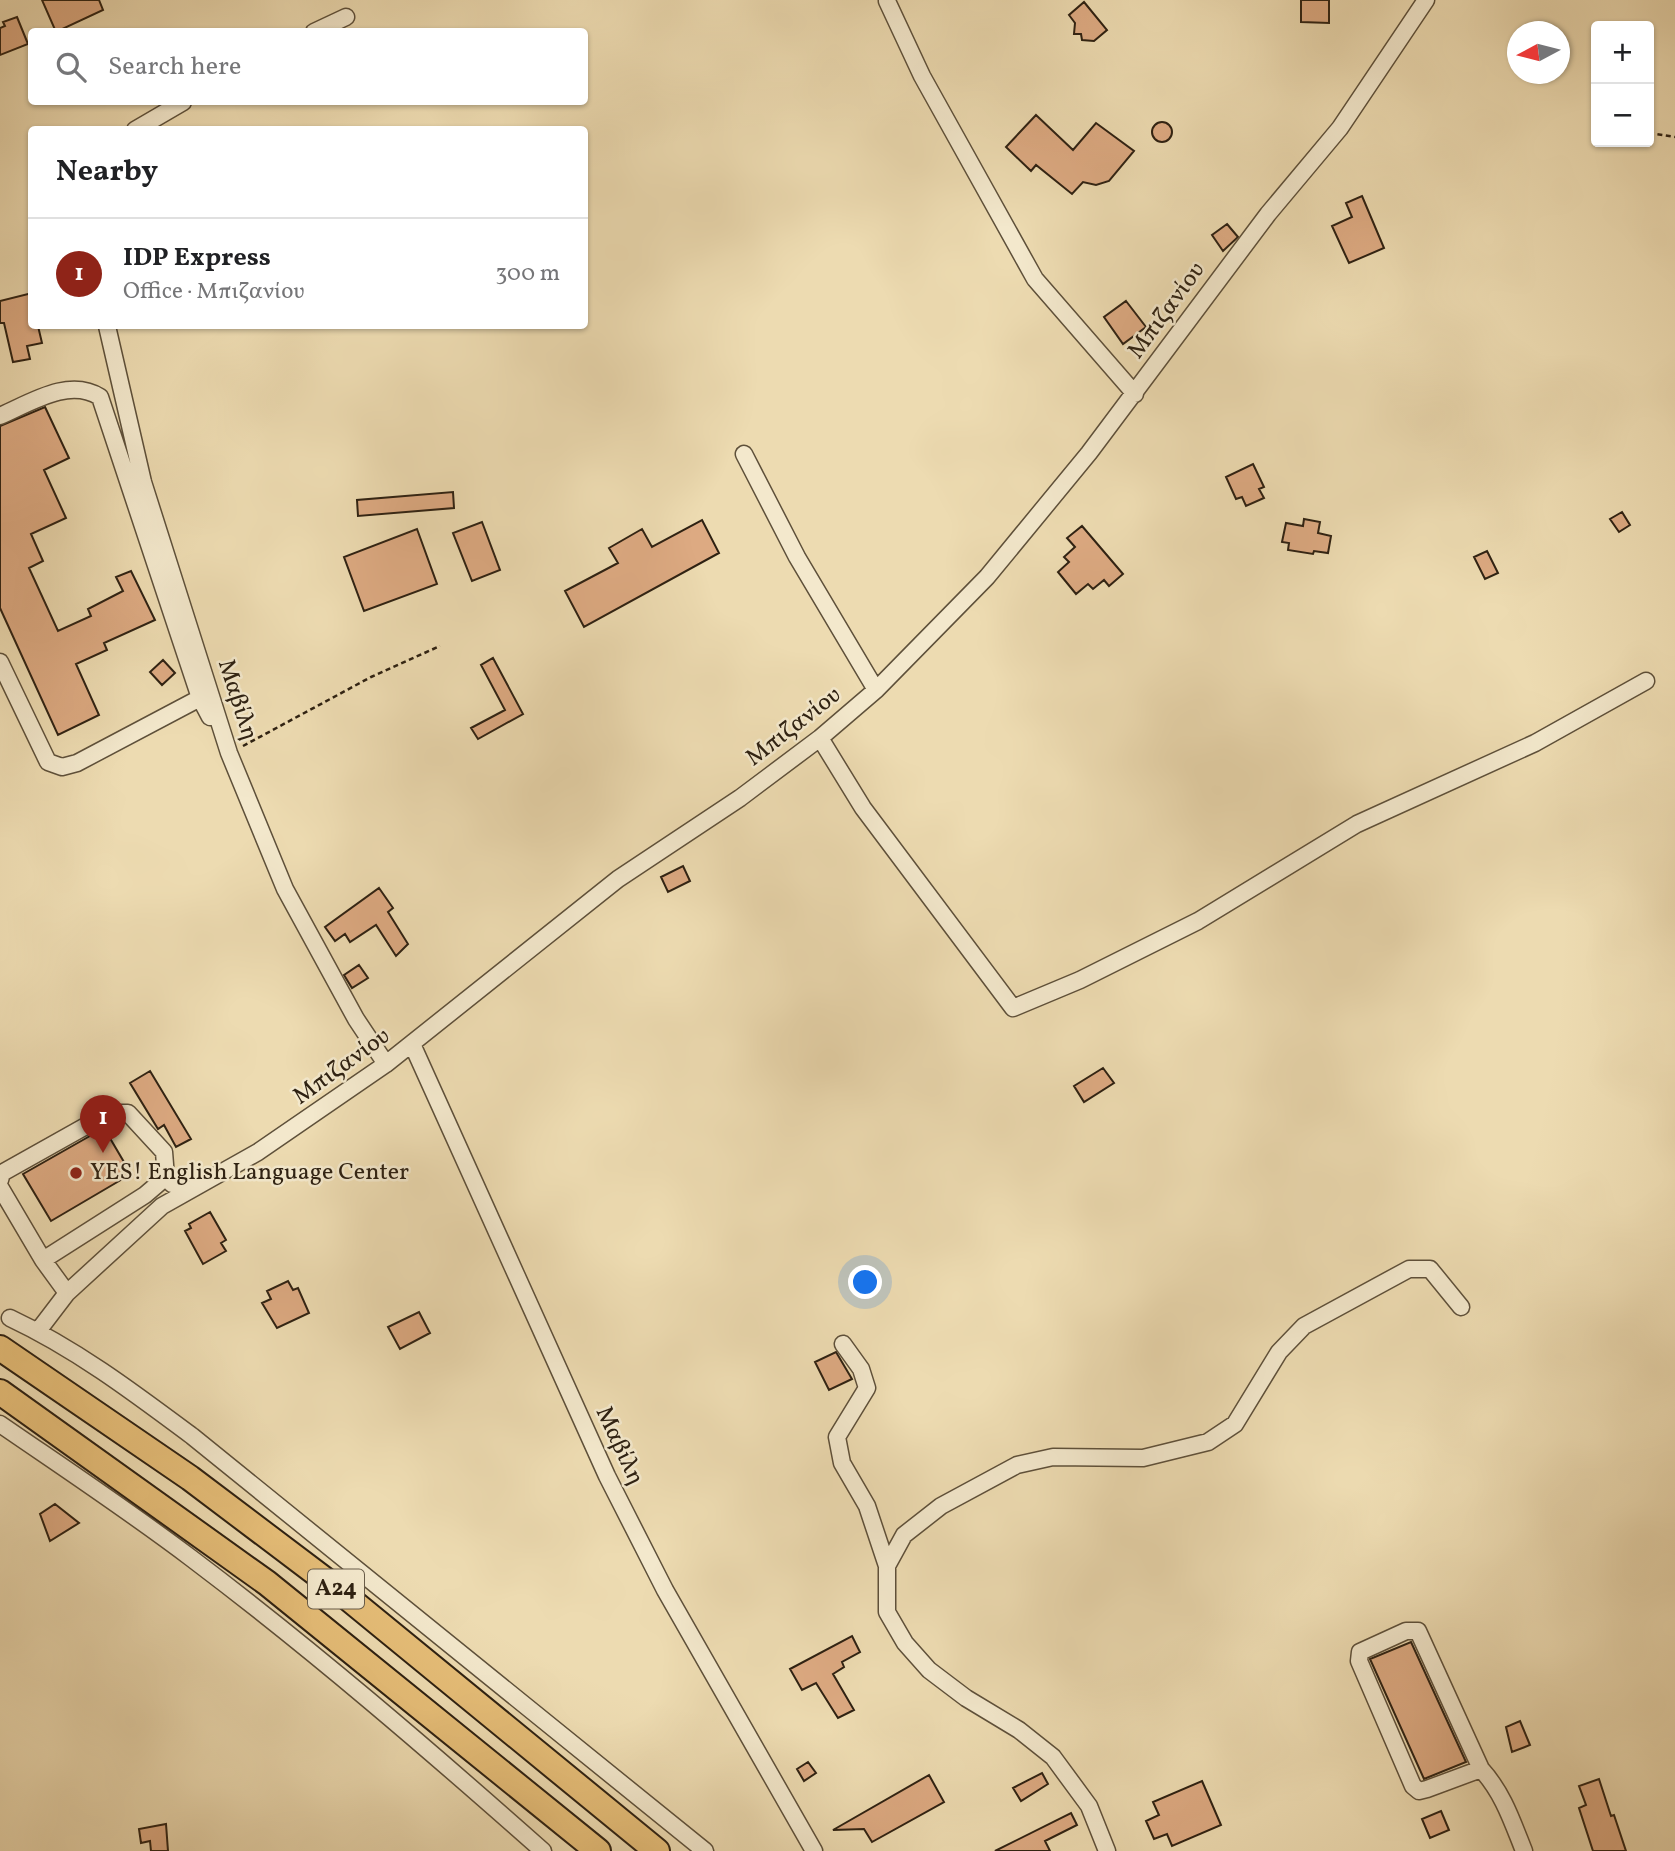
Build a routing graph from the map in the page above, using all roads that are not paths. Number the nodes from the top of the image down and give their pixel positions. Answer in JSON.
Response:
{"nodes":[{"id":1,"x":1426,"y":0,"type":"edge"},
{"id":2,"x":887,"y":1,"type":"edge"},
{"id":3,"x":346,"y":17,"type":"dead end"},
{"id":4,"x":323,"y":28,"type":"edge"},
{"id":5,"x":178,"y":105,"type":"edge"},
{"id":6,"x":142,"y":126,"type":"edge"},
{"id":7,"x":108,"y":329,"type":"edge"},
{"id":8,"x":1135,"y":394,"type":"junction"},
{"id":9,"x":0,"y":416,"type":"edge"},
{"id":10,"x":744,"y":454,"type":"dead end"},
{"id":11,"x":0,"y":662,"type":"edge"},
{"id":12,"x":1646,"y":681,"type":"dead end"},
{"id":13,"x":876,"y":690,"type":"junction"},
{"id":14,"x":200,"y":698,"type":"junction"},
{"id":15,"x":221,"y":729,"type":"junction"},
{"id":16,"x":820,"y":738,"type":"junction"},
{"id":17,"x":412,"y":1044,"type":"junction"},
{"id":18,"x":386,"y":1064,"type":"junction"},
{"id":19,"x":166,"y":1177,"type":"junction"},
{"id":20,"x":0,"y":1180,"type":"edge"},
{"id":21,"x":0,"y":1187,"type":"edge"},
{"id":22,"x":180,"y":1194,"type":"junction"},
{"id":23,"x":43,"y":1260,"type":"junction"},
{"id":24,"x":67,"y":1293,"type":"junction"},
{"id":25,"x":1461,"y":1307,"type":"dead end"},
{"id":26,"x":10,"y":1318,"type":"dead end"},
{"id":27,"x":38,"y":1331,"type":"junction"},
{"id":28,"x":844,"y":1344,"type":"dead end"},
{"id":29,"x":0,"y":1348,"type":"edge"},
{"id":30,"x":0,"y":1392,"type":"edge"},
{"id":31,"x":0,"y":1424,"type":"edge"},
{"id":32,"x":887,"y":1566,"type":"junction"},
{"id":33,"x":1481,"y":1769,"type":"junction"},
{"id":34,"x":543,"y":1851,"type":"edge"},
{"id":35,"x":598,"y":1851,"type":"edge"},
{"id":36,"x":657,"y":1851,"type":"edge"},
{"id":37,"x":705,"y":1851,"type":"edge"},
{"id":38,"x":814,"y":1851,"type":"edge"},
{"id":39,"x":1107,"y":1851,"type":"edge"},
{"id":40,"x":1524,"y":1851,"type":"edge"}],
"edges":[{"from":1,"to":8,"type":"street","name":"Μπιζανίου"},
{"from":2,"to":8,"type":"street"},
{"from":3,"to":4,"type":"street"},
{"from":5,"to":6,"type":"street"},
{"from":7,"to":15,"type":"street","name":"Μαβίλη"},
{"from":8,"to":13,"type":"street","name":"Μπιζανίου"},
{"from":9,"to":14,"type":"street"},
{"from":10,"to":13,"type":"street"},
{"from":11,"to":14,"type":"street"},
{"from":12,"to":16,"type":"street"},
{"from":13,"to":16,"type":"street","name":"Μπιζανίου"},
{"from":14,"to":15,"type":"street"},
{"from":15,"to":18,"type":"street","name":"Μαβίλη"},
{"from":16,"to":17,"type":"street","name":"Μπιζανίου"},
{"from":17,"to":18,"type":"street","name":"Μπιζανίου"},
{"from":17,"to":38,"type":"street","name":"Μαβίλη"},
{"from":18,"to":22,"type":"street","name":"Μπιζανίου"},
{"from":19,"to":20,"type":"street"},
{"from":19,"to":22,"type":"street"},
{"from":19,"to":23,"type":"street"},
{"from":21,"to":23,"type":"street"},
{"from":22,"to":24,"type":"street","name":"Μπιζανίου"},
{"from":23,"to":24,"type":"street"},
{"from":24,"to":27,"type":"street","name":"Μπιζανίου"},
{"from":25,"to":32,"type":"street"},
{"from":26,"to":27,"type":"street"},
{"from":27,"to":37,"type":"street"},
{"from":28,"to":32,"type":"street"},
{"from":29,"to":36,"type":"highway","number":"Α24"},
{"from":30,"to":35,"type":"highway","number":"Α24"},
{"from":31,"to":34,"type":"street"},
{"from":32,"to":39,"type":"street"},
{"from":33,"to":33,"type":"street"},
{"from":33,"to":40,"type":"street"}]}
